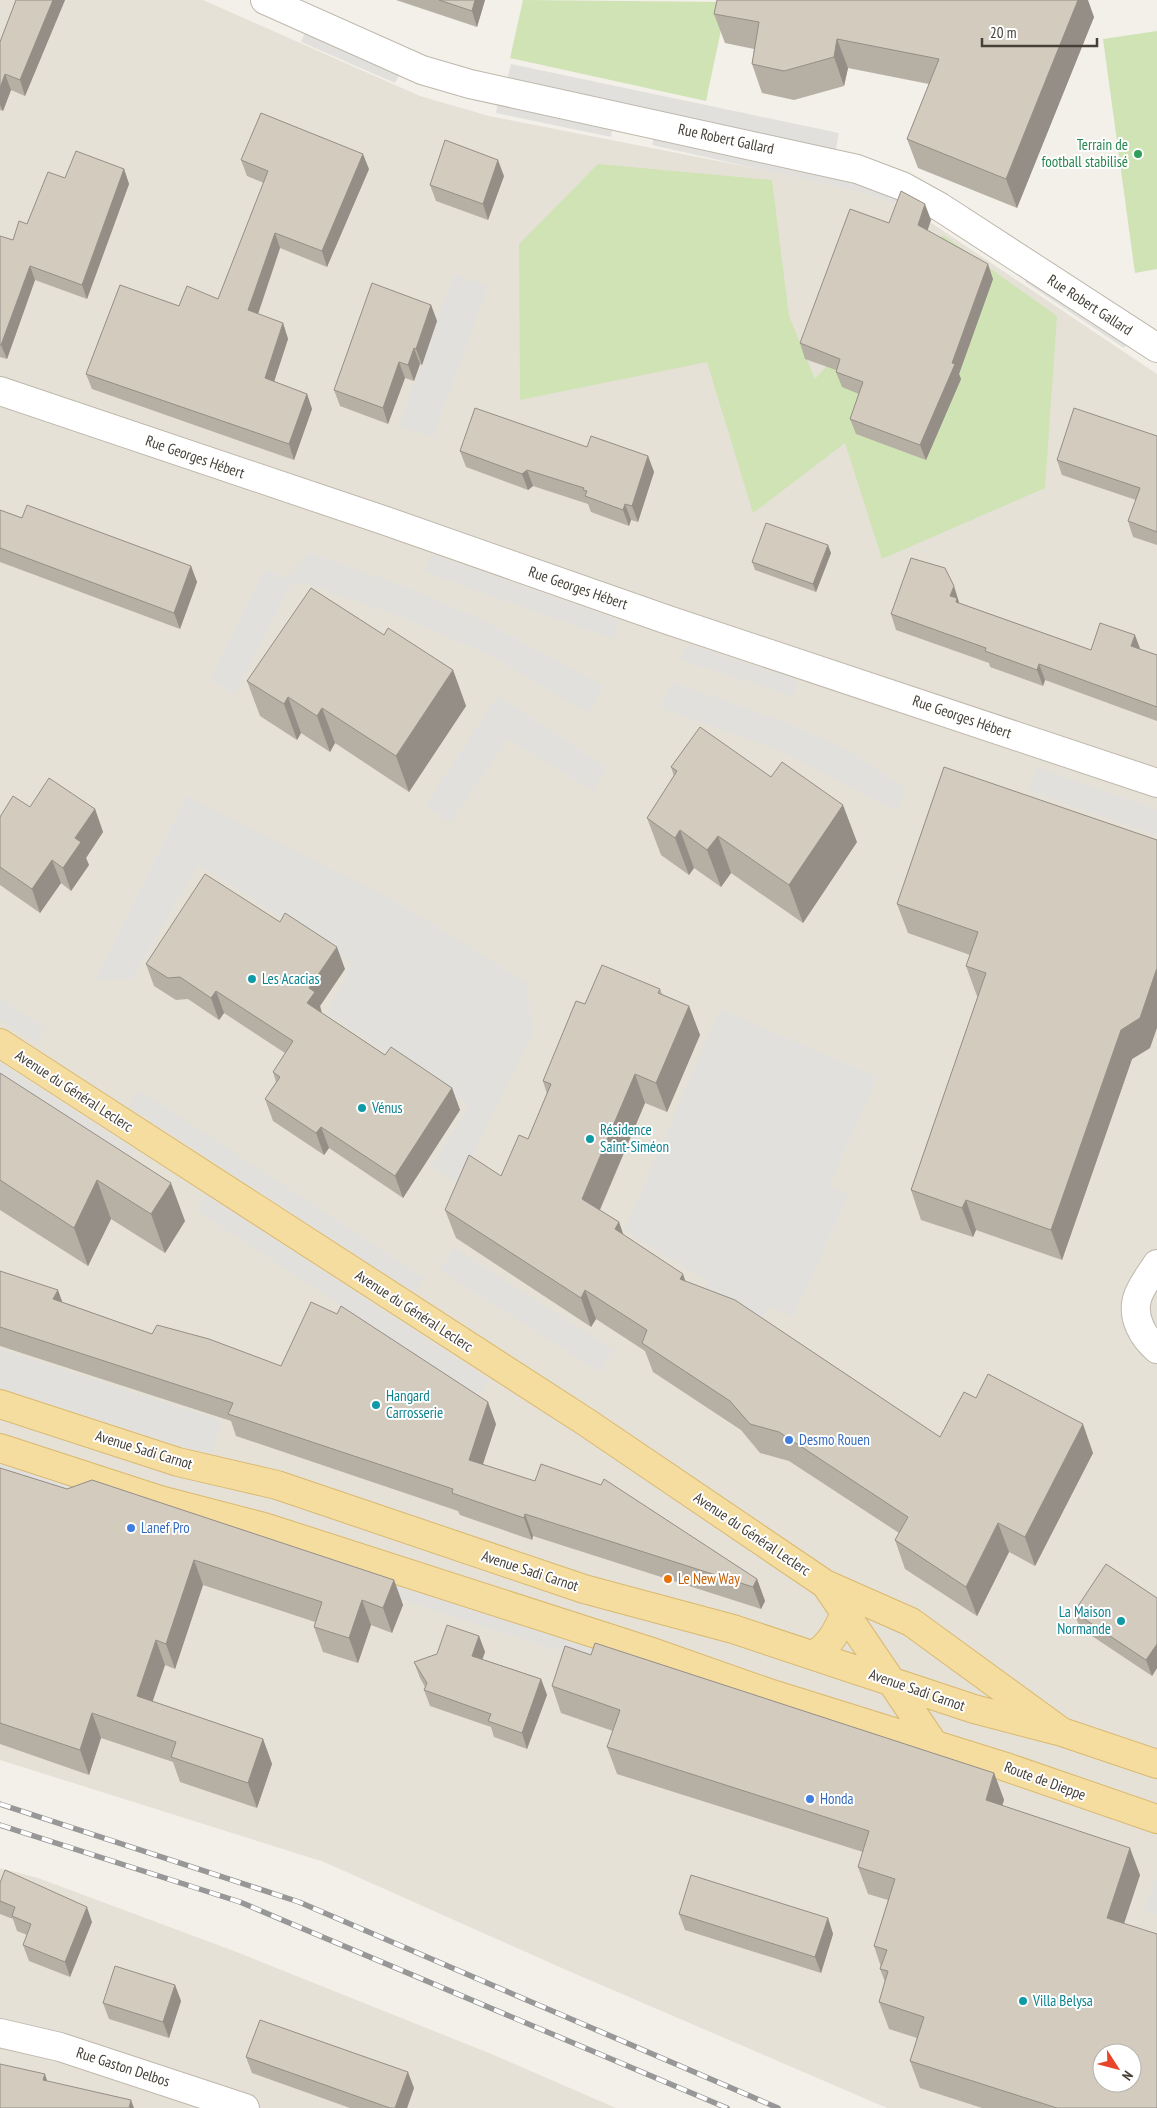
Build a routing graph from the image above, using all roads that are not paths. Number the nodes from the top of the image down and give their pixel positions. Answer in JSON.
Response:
{"nodes":[{"id":1,"x":264,"y":0,"type":"edge"},
{"id":2,"x":1157,"y":348,"type":"edge"},
{"id":3,"x":0,"y":391,"type":"edge"},
{"id":4,"x":1157,"y":782,"type":"edge"},
{"id":5,"x":0,"y":1043,"type":"edge"},
{"id":6,"x":1157,"y":1264,"type":"edge"},
{"id":7,"x":1157,"y":1349,"type":"edge"},
{"id":8,"x":0,"y":1404,"type":"edge"},
{"id":9,"x":0,"y":1448,"type":"edge"},
{"id":10,"x":825,"y":1584,"type":"junction"},
{"id":11,"x":845,"y":1613,"type":"junction"},
{"id":12,"x":814,"y":1655,"type":"junction"},
{"id":13,"x":891,"y":1680,"type":"junction"},
{"id":14,"x":1062,"y":1732,"type":"junction"},
{"id":15,"x":933,"y":1743,"type":"junction"},
{"id":16,"x":1157,"y":1764,"type":"edge"},
{"id":17,"x":1157,"y":1819,"type":"edge"},
{"id":18,"x":0,"y":2032,"type":"edge"},
{"id":19,"x":245,"y":2108,"type":"edge"}],
"edges":[{"from":1,"to":2,"type":"street","name":"Rue Robert Gallard"},
{"from":3,"to":4,"type":"street","name":"Rue Georges Hébert"},
{"from":5,"to":10,"type":"main road","name":"Avenue du Général Leclerc"},
{"from":6,"to":7,"type":"street"},
{"from":8,"to":12,"type":"main road","name":"Avenue Sadi Carnot"},
{"from":9,"to":15,"type":"main road"},
{"from":10,"to":11,"type":"main road"},
{"from":10,"to":14,"type":"main road"},
{"from":11,"to":12,"type":"main road"},
{"from":11,"to":13,"type":"main road"},
{"from":12,"to":13,"type":"main road","name":"Avenue Sadi Carnot"},
{"from":13,"to":14,"type":"main road","name":"Avenue Sadi Carnot"},
{"from":13,"to":15,"type":"main road"},
{"from":14,"to":16,"type":"main road"},
{"from":15,"to":17,"type":"main road","name":"Route de Dieppe"},
{"from":18,"to":19,"type":"street","name":"Rue Gaston Delbos"}]}
